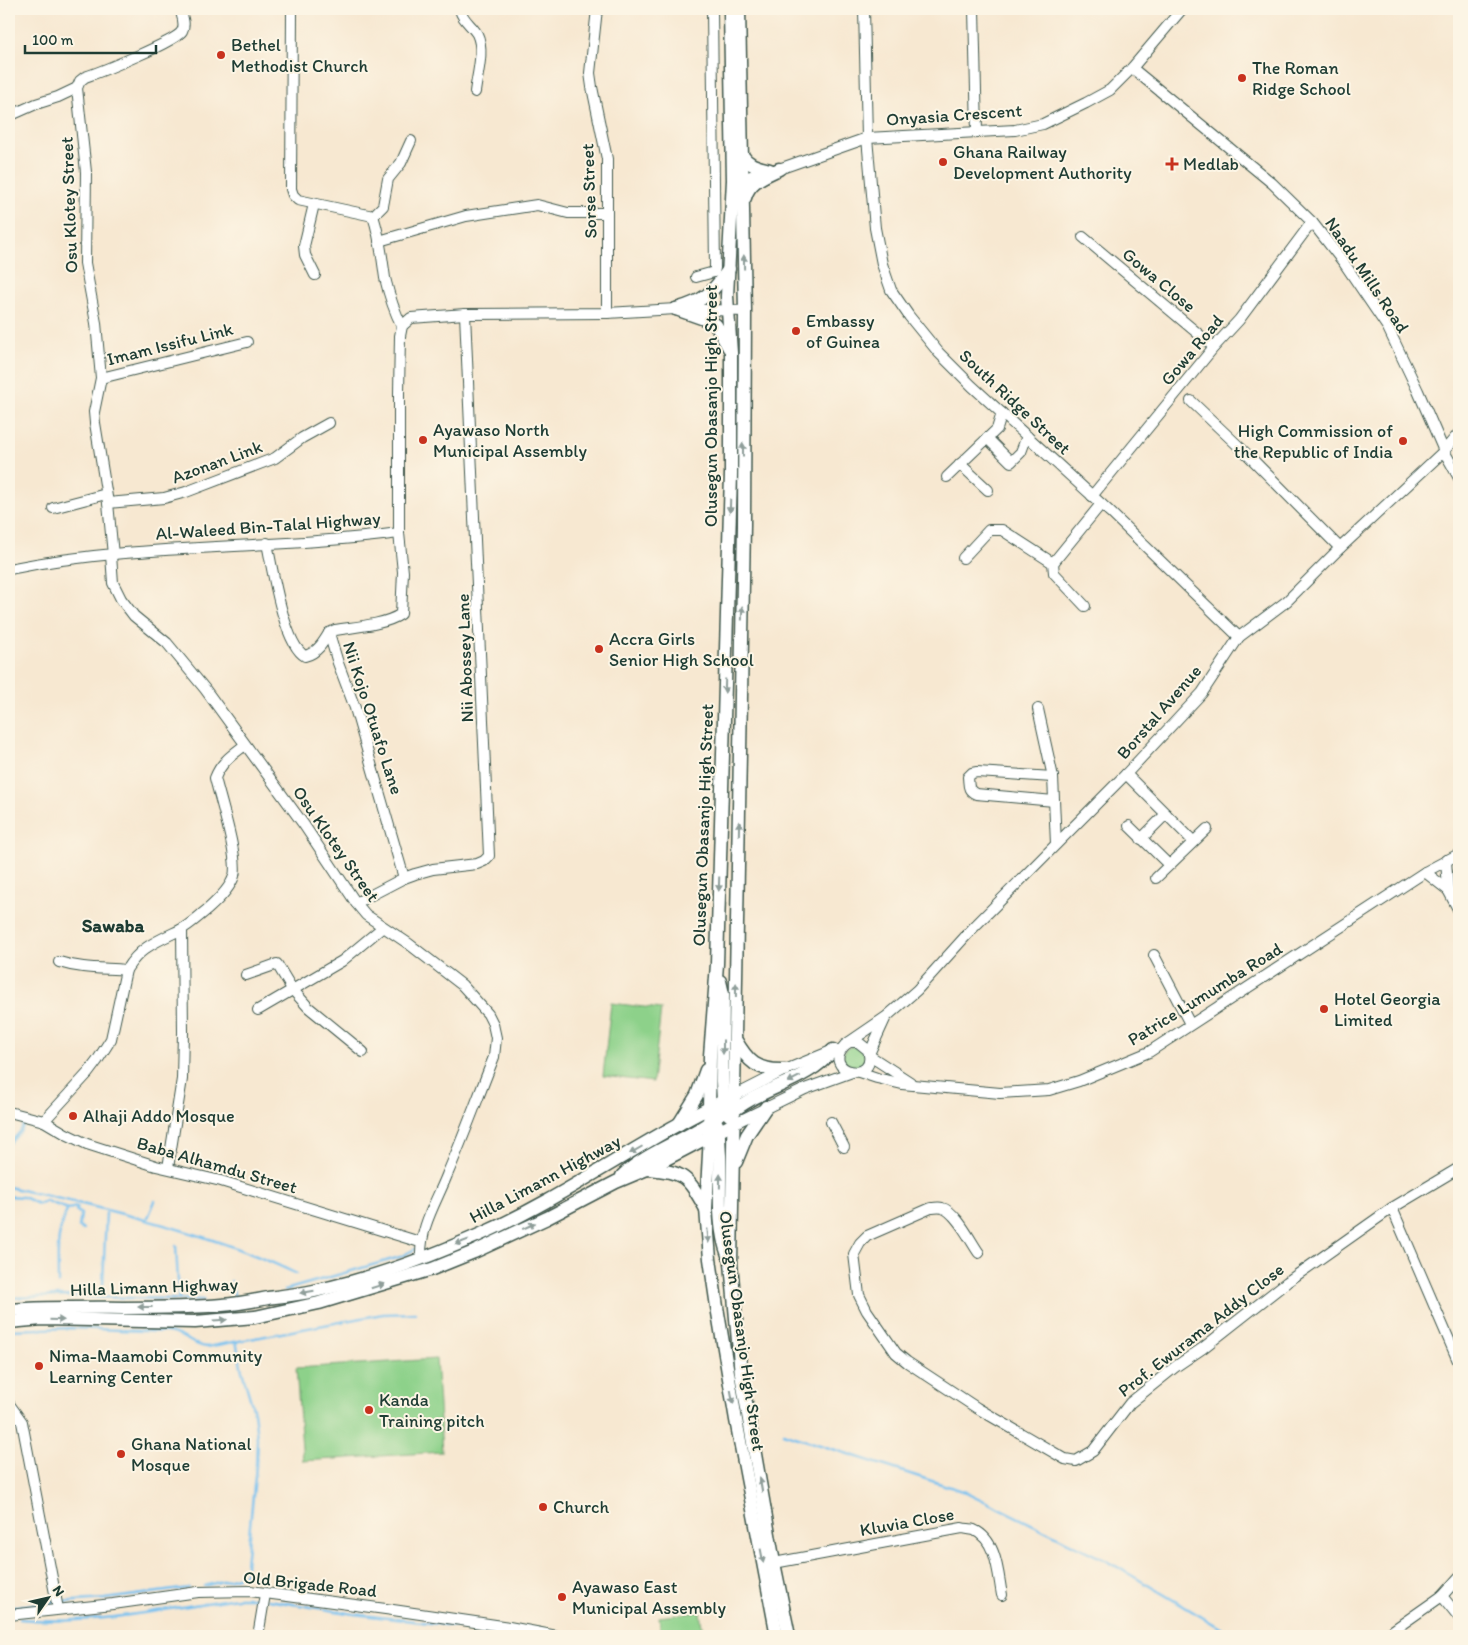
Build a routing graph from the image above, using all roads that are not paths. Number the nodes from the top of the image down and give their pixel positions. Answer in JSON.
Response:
{"nodes":[{"id":1,"x":180,"y":9,"type":"edge"},
{"id":2,"x":292,"y":9,"type":"edge"},
{"id":3,"x":597,"y":9,"type":"edge"},
{"id":4,"x":712,"y":9,"type":"edge"},
{"id":5,"x":730,"y":9,"type":"edge"},
{"id":6,"x":739,"y":9,"type":"edge"},
{"id":7,"x":864,"y":9,"type":"edge"},
{"id":8,"x":974,"y":9,"type":"edge"},
{"id":9,"x":1182,"y":9,"type":"edge"},
{"id":10,"x":460,"y":12,"type":"edge"},
{"id":11,"x":1132,"y":68,"type":"junction"},
{"id":12,"x":77,"y":88,"type":"junction"},
{"id":13,"x":474,"y":92,"type":"dead end"},
{"id":14,"x":9,"y":116,"type":"edge"},
{"id":15,"x":977,"y":132,"type":"junction"},
{"id":16,"x":867,"y":138,"type":"junction"},
{"id":17,"x":411,"y":141,"type":"dead end"},
{"id":18,"x":742,"y":155,"type":"junction"},
{"id":19,"x":775,"y":169,"type":"junction"},
{"id":20,"x":738,"y":179,"type":"junction"},
{"id":21,"x":314,"y":204,"type":"junction"},
{"id":22,"x":742,"y":208,"type":"junction"},
{"id":23,"x":607,"y":213,"type":"junction"},
{"id":24,"x":373,"y":216,"type":"junction"},
{"id":25,"x":1312,"y":222,"type":"junction"},
{"id":26,"x":1083,"y":238,"type":"dead end"},
{"id":27,"x":379,"y":241,"type":"junction"},
{"id":28,"x":729,"y":269,"type":"junction"},
{"id":29,"x":315,"y":275,"type":"dead end"},
{"id":30,"x":696,"y":277,"type":"dead end"},
{"id":31,"x":676,"y":309,"type":"junction"},
{"id":32,"x":745,"y":310,"type":"junction"},
{"id":33,"x":728,"y":311,"type":"junction"},
{"id":34,"x":607,"y":313,"type":"junction"},
{"id":35,"x":465,"y":314,"type":"junction"},
{"id":36,"x":402,"y":326,"type":"junction"},
{"id":37,"x":247,"y":342,"type":"dead end"},
{"id":38,"x":1214,"y":347,"type":"junction"},
{"id":39,"x":732,"y":353,"type":"junction"},
{"id":40,"x":101,"y":378,"type":"junction"},
{"id":41,"x":1191,"y":401,"type":"dead end"},
{"id":42,"x":1002,"y":413,"type":"junction"},
{"id":43,"x":328,"y":423,"type":"dead end"},
{"id":44,"x":1459,"y":433,"type":"edge"},
{"id":45,"x":1027,"y":436,"type":"junction"},
{"id":46,"x":988,"y":438,"type":"junction"},
{"id":47,"x":1444,"y":451,"type":"junction"},
{"id":48,"x":960,"y":464,"type":"junction"},
{"id":49,"x":947,"y":476,"type":"dead end"},
{"id":50,"x":1459,"y":478,"type":"edge"},
{"id":51,"x":988,"y":490,"type":"dead end"},
{"id":52,"x":1092,"y":496,"type":"junction"},
{"id":53,"x":107,"y":498,"type":"junction"},
{"id":54,"x":1101,"y":504,"type":"junction"},
{"id":55,"x":53,"y":508,"type":"dead end"},
{"id":56,"x":399,"y":533,"type":"junction"},
{"id":57,"x":267,"y":543,"type":"junction"},
{"id":58,"x":1340,"y":548,"type":"junction"},
{"id":59,"x":112,"y":555,"type":"junction"},
{"id":60,"x":963,"y":558,"type":"dead end"},
{"id":61,"x":1053,"y":563,"type":"junction"},
{"id":62,"x":9,"y":569,"type":"edge"},
{"id":63,"x":1086,"y":606,"type":"dead end"},
{"id":64,"x":329,"y":633,"type":"junction"},
{"id":65,"x":1239,"y":637,"type":"junction"},
{"id":66,"x":1038,"y":709,"type":"dead end"},
{"id":67,"x":245,"y":745,"type":"junction"},
{"id":68,"x":1126,"y":774,"type":"junction"},
{"id":69,"x":1052,"y":777,"type":"junction"},
{"id":70,"x":1054,"y":801,"type":"junction"},
{"id":71,"x":1166,"y":814,"type":"junction"},
{"id":72,"x":1129,"y":826,"type":"dead end"},
{"id":73,"x":1206,"y":829,"type":"dead end"},
{"id":74,"x":1141,"y":839,"type":"junction"},
{"id":75,"x":1193,"y":841,"type":"junction"},
{"id":76,"x":1056,"y":844,"type":"junction"},
{"id":77,"x":1459,"y":854,"type":"edge"},
{"id":78,"x":1446,"y":860,"type":"junction"},
{"id":79,"x":1169,"y":865,"type":"junction"},
{"id":80,"x":1425,"y":872,"type":"junction"},
{"id":81,"x":404,"y":878,"type":"junction"},
{"id":82,"x":1156,"y":878,"type":"dead end"},
{"id":83,"x":1448,"y":890,"type":"junction"},
{"id":84,"x":356,"y":903,"type":"junction"},
{"id":85,"x":1459,"y":911,"type":"edge"},
{"id":86,"x":382,"y":927,"type":"junction"},
{"id":87,"x":182,"y":929,"type":"junction"},
{"id":88,"x":1154,"y":955,"type":"dead end"},
{"id":89,"x":59,"y":962,"type":"dead end"},
{"id":90,"x":717,"y":964,"type":"junction"},
{"id":91,"x":126,"y":970,"type":"junction"},
{"id":92,"x":246,"y":975,"type":"dead end"},
{"id":93,"x":292,"y":989,"type":"junction"},
{"id":94,"x":258,"y":1010,"type":"dead end"},
{"id":95,"x":886,"y":1017,"type":"junction"},
{"id":96,"x":1190,"y":1024,"type":"junction"},
{"id":97,"x":735,"y":1039,"type":"junction"},
{"id":98,"x":841,"y":1047,"type":"junction"},
{"id":99,"x":363,"y":1052,"type":"dead end"},
{"id":100,"x":869,"y":1055,"type":"junction"},
{"id":101,"x":710,"y":1056,"type":"junction"},
{"id":102,"x":785,"y":1070,"type":"junction"},
{"id":103,"x":856,"y":1072,"type":"junction"},
{"id":104,"x":915,"y":1085,"type":"junction"},
{"id":105,"x":766,"y":1107,"type":"junction"},
{"id":106,"x":730,"y":1109,"type":"junction"},
{"id":107,"x":9,"y":1112,"type":"edge"},
{"id":108,"x":44,"y":1120,"type":"junction"},
{"id":109,"x":831,"y":1122,"type":"dead end"},
{"id":110,"x":713,"y":1123,"type":"junction"},
{"id":111,"x":678,"y":1125,"type":"junction"},
{"id":112,"x":844,"y":1147,"type":"dead end"},
{"id":113,"x":168,"y":1168,"type":"junction"},
{"id":114,"x":1459,"y":1168,"type":"edge"},
{"id":115,"x":647,"y":1169,"type":"junction"},
{"id":116,"x":734,"y":1169,"type":"junction"},
{"id":117,"x":616,"y":1182,"type":"junction"},
{"id":118,"x":1392,"y":1208,"type":"junction"},
{"id":119,"x":706,"y":1209,"type":"junction"},
{"id":120,"x":420,"y":1242,"type":"junction"},
{"id":121,"x":979,"y":1253,"type":"dead end"},
{"id":122,"x":421,"y":1258,"type":"junction"},
{"id":123,"x":731,"y":1263,"type":"junction"},
{"id":124,"x":9,"y":1310,"type":"edge"},
{"id":125,"x":9,"y":1322,"type":"edge"},
{"id":126,"x":1459,"y":1363,"type":"edge"},
{"id":127,"x":9,"y":1404,"type":"edge"},
{"id":128,"x":774,"y":1564,"type":"junction"},
{"id":129,"x":1459,"y":1576,"type":"edge"},
{"id":130,"x":264,"y":1594,"type":"junction"},
{"id":131,"x":1002,"y":1595,"type":"dead end"},
{"id":132,"x":1442,"y":1596,"type":"junction"},
{"id":133,"x":58,"y":1609,"type":"junction"},
{"id":134,"x":9,"y":1615,"type":"edge"},
{"id":135,"x":1459,"y":1617,"type":"edge"},
{"id":136,"x":258,"y":1636,"type":"edge"},
{"id":137,"x":558,"y":1636,"type":"edge"},
{"id":138,"x":776,"y":1636,"type":"edge"},
{"id":139,"x":789,"y":1636,"type":"edge"},
{"id":140,"x":1385,"y":1636,"type":"edge"}],
"edges":[{"from":1,"to":12,"type":"street"},
{"from":2,"to":21,"type":"street"},
{"from":3,"to":23,"type":"street","name":"Sorse Street"},
{"from":4,"to":30,"type":"street"},
{"from":5,"to":20,"type":"main road","name":"Olusegun Obasanjo High Street"},
{"from":6,"to":18,"type":"main road","name":"Olusegun Obasanjo High Street"},
{"from":7,"to":16,"type":"street","name":"South Ridge Street"},
{"from":8,"to":15,"type":"street"},
{"from":9,"to":11,"type":"street","name":"Onyasia Crescent"},
{"from":10,"to":13,"type":"street"},
{"from":11,"to":15,"type":"street","name":"Onyasia Crescent"},
{"from":11,"to":25,"type":"street","name":"Naadu Mills Road"},
{"from":12,"to":14,"type":"street"},
{"from":12,"to":40,"type":"street","name":"Osu Klotey Street"},
{"from":15,"to":16,"type":"street","name":"Onyasia Crescent"},
{"from":16,"to":19,"type":"street","name":"Onyasia Crescent"},
{"from":16,"to":42,"type":"street","name":"South Ridge Street"},
{"from":17,"to":24,"type":"street"},
{"from":18,"to":19,"type":"main road"},
{"from":18,"to":20,"type":"main road","name":"Olusegun Obasanjo High Street"},
{"from":19,"to":20,"type":"street","name":"Onyasia Crescent"},
{"from":19,"to":22,"type":"main road"},
{"from":20,"to":22,"type":"main road","name":"Olusegun Obasanjo High Street"},
{"from":20,"to":28,"type":"main road","name":"Olusegun Obasanjo High Street"},
{"from":21,"to":24,"type":"street"},
{"from":21,"to":29,"type":"street"},
{"from":32,"to":22,"type":"main road","name":"Olusegun Obasanjo High Street","one_way":true},
{"from":23,"to":27,"type":"street"},
{"from":23,"to":34,"type":"street","name":"Sorse Street"},
{"from":24,"to":27,"type":"street"},
{"from":25,"to":38,"type":"street","name":"Gowa Road"},
{"from":25,"to":47,"type":"street","name":"Naadu Mills Road"},
{"from":26,"to":38,"type":"street","name":"Gowa Close"},
{"from":27,"to":36,"type":"street"},
{"from":28,"to":31,"type":"main road"},
{"from":28,"to":33,"type":"main road","name":"Olusegun Obasanjo High Street"},
{"from":31,"to":33,"type":"street"},
{"from":31,"to":34,"type":"street"},
{"from":31,"to":39,"type":"main road"},
{"from":32,"to":33,"type":"street"},
{"from":97,"to":32,"type":"main road","name":"Olusegun Obasanjo High Street","one_way":true},
{"from":33,"to":39,"type":"main road","name":"Olusegun Obasanjo High Street"},
{"from":34,"to":35,"type":"street"},
{"from":35,"to":36,"type":"street"},
{"from":35,"to":81,"type":"street","name":"Nii Abossey Lane"},
{"from":36,"to":56,"type":"street","name":"Al-Waleed Bin-Talal Highway"},
{"from":37,"to":40,"type":"street","name":"Imam Issifu Link"},
{"from":38,"to":52,"type":"street","name":"Gowa Road"},
{"from":39,"to":90,"type":"main road","name":"Olusegun Obasanjo High Street","one_way":true},
{"from":40,"to":53,"type":"street","name":"Osu Klotey Street"},
{"from":41,"to":58,"type":"street"},
{"from":42,"to":45,"type":"street","name":"South Ridge Street"},
{"from":42,"to":46,"type":"street"},
{"from":43,"to":53,"type":"street","name":"Azonan Link"},
{"from":44,"to":47,"type":"street","name":"Borstal Avenue"},
{"from":45,"to":46,"type":"street"},
{"from":45,"to":52,"type":"street","name":"South Ridge Street"},
{"from":46,"to":48,"type":"street"},
{"from":47,"to":50,"type":"street","name":"Naadu Mills Road"},
{"from":47,"to":58,"type":"street","name":"Borstal Avenue"},
{"from":48,"to":49,"type":"street"},
{"from":48,"to":51,"type":"street"},
{"from":52,"to":54,"type":"street","name":"South Ridge Street"},
{"from":53,"to":55,"type":"street"},
{"from":53,"to":59,"type":"street","name":"Osu Klotey Street"},
{"from":54,"to":61,"type":"street"},
{"from":54,"to":65,"type":"street","name":"South Ridge Street"},
{"from":56,"to":57,"type":"street","name":"Al-Waleed Bin-Talal Highway"},
{"from":56,"to":64,"type":"street","name":"Nii Kojo Otuafo Lane"},
{"from":57,"to":59,"type":"street","name":"Al-Waleed Bin-Talal Highway"},
{"from":57,"to":64,"type":"street"},
{"from":58,"to":65,"type":"street","name":"Borstal Avenue"},
{"from":59,"to":62,"type":"street","name":"Al-Waleed Bin-Talal Highway"},
{"from":59,"to":67,"type":"street","name":"Osu Klotey Street"},
{"from":60,"to":61,"type":"street"},
{"from":61,"to":63,"type":"street"},
{"from":64,"to":81,"type":"street","name":"Nii Kojo Otuafo Lane"},
{"from":65,"to":68,"type":"street","name":"Borstal Avenue"},
{"from":66,"to":69,"type":"street"},
{"from":67,"to":84,"type":"street","name":"Osu Klotey Street"},
{"from":67,"to":87,"type":"street"},
{"from":68,"to":71,"type":"street"},
{"from":68,"to":76,"type":"street","name":"Borstal Avenue"},
{"from":69,"to":70,"type":"street"},
{"from":69,"to":70,"type":"street"},
{"from":70,"to":76,"type":"street"},
{"from":71,"to":74,"type":"street"},
{"from":71,"to":75,"type":"street"},
{"from":72,"to":74,"type":"street"},
{"from":73,"to":75,"type":"street"},
{"from":74,"to":79,"type":"street"},
{"from":75,"to":79,"type":"street"},
{"from":76,"to":95,"type":"street","name":"Borstal Avenue"},
{"from":77,"to":78,"type":"street","name":"Patrice Lumumba Road"},
{"from":78,"to":80,"type":"street","name":"Patrice Lumumba Road"},
{"from":78,"to":83,"type":"street"},
{"from":79,"to":82,"type":"street"},
{"from":80,"to":83,"type":"street"},
{"from":80,"to":96,"type":"street","name":"Patrice Lumumba Road"},
{"from":81,"to":84,"type":"street","name":"Nii Abossey Lane"},
{"from":83,"to":85,"type":"street"},
{"from":84,"to":86,"type":"street","name":"Osu Klotey Street"},
{"from":86,"to":93,"type":"street"},
{"from":86,"to":120,"type":"street","name":"Osu Klotey Street"},
{"from":87,"to":91,"type":"street"},
{"from":87,"to":113,"type":"street"},
{"from":88,"to":96,"type":"street"},
{"from":89,"to":91,"type":"street"},
{"from":90,"to":101,"type":"main road","name":"Olusegun Obasanjo High Street"},
{"from":90,"to":106,"type":"main road","one_way":true},
{"from":91,"to":108,"type":"street"},
{"from":92,"to":93,"type":"street"},
{"from":93,"to":94,"type":"street"},
{"from":93,"to":99,"type":"street"},
{"from":95,"to":98,"type":"street","name":"Borstal Avenue"},
{"from":95,"to":100,"type":"street","name":"Borstal Avenue"},
{"from":96,"to":104,"type":"street","name":"Patrice Lumumba Road"},
{"from":97,"to":102,"type":"main road"},
{"from":97,"to":106,"type":"main road","name":"Olusegun Obasanjo High Street"},
{"from":98,"to":100,"type":"street"},
{"from":98,"to":102,"type":"street"},
{"from":98,"to":103,"type":"street"},
{"from":98,"to":106,"type":"main road","one_way":true},
{"from":100,"to":103,"type":"street"},
{"from":100,"to":104,"type":"street","name":"Patrice Lumumba Road"},
{"from":101,"to":110,"type":"main road","name":"Olusegun Obasanjo High Street"},
{"from":101,"to":111,"type":"main road"},
{"from":102,"to":106,"type":"street"},
{"from":103,"to":104,"type":"street","name":"Patrice Lumumba Road"},
{"from":103,"to":105,"type":"street"},
{"from":105,"to":106,"type":"street"},
{"from":105,"to":116,"type":"main road"},
{"from":106,"to":110,"type":"main road","name":"Hilla Limann Highway"},
{"from":106,"to":110,"type":"main road","name":"Hilla Limann Highway"},
{"from":106,"to":116,"type":"main road","name":"Olusegun Obasanjo High Street"},
{"from":107,"to":108,"type":"street","name":"Baba Alhamdu Street"},
{"from":108,"to":113,"type":"street","name":"Baba Alhamdu Street"},
{"from":109,"to":112,"type":"street"},
{"from":110,"to":111,"type":"main road","name":"Hilla Limann Highway"},
{"from":110,"to":115,"type":"main road","name":"Hilla Limann Highway"},
{"from":110,"to":117,"type":"main road"},
{"from":110,"to":119,"type":"main road","name":"Olusegun Obasanjo High Street"},
{"from":123,"to":110,"type":"main road","one_way":true},
{"from":111,"to":122,"type":"main road","name":"Hilla Limann Highway","one_way":true},
{"from":113,"to":120,"type":"street","name":"Baba Alhamdu Street"},
{"from":114,"to":118,"type":"street","name":"Prof. Ewurama Addy Close"},
{"from":115,"to":117,"type":"main road","name":"Hilla Limann Highway"},
{"from":115,"to":119,"type":"main road"},
{"from":116,"to":123,"type":"main road","name":"Olusegun Obasanjo High Street"},
{"from":125,"to":117,"type":"main road","name":"Hilla Limann Highway","one_way":true},
{"from":118,"to":121,"type":"street","name":"Prof. Ewurama Addy Close"},
{"from":118,"to":126,"type":"street"},
{"from":119,"to":138,"type":"main road","name":"Olusegun Obasanjo High Street","one_way":true},
{"from":120,"to":122,"type":"street","name":"Osu Klotey Street"},
{"from":122,"to":124,"type":"main road","name":"Hilla Limann Highway","one_way":true},
{"from":128,"to":123,"type":"main road","name":"Olusegun Obasanjo High Street","one_way":true},
{"from":127,"to":133,"type":"street"},
{"from":128,"to":131,"type":"street","name":"Kluvia Close"},
{"from":128,"to":139,"type":"main road","name":"Olusegun Obasanjo High Street"},
{"from":129,"to":132,"type":"street"},
{"from":130,"to":133,"type":"street","name":"Old Brigade Road"},
{"from":130,"to":136,"type":"street"},
{"from":130,"to":137,"type":"street","name":"Old Brigade Road"},
{"from":132,"to":135,"type":"street"},
{"from":132,"to":140,"type":"street"},
{"from":133,"to":134,"type":"street","name":"Old Brigade Road"}]}
